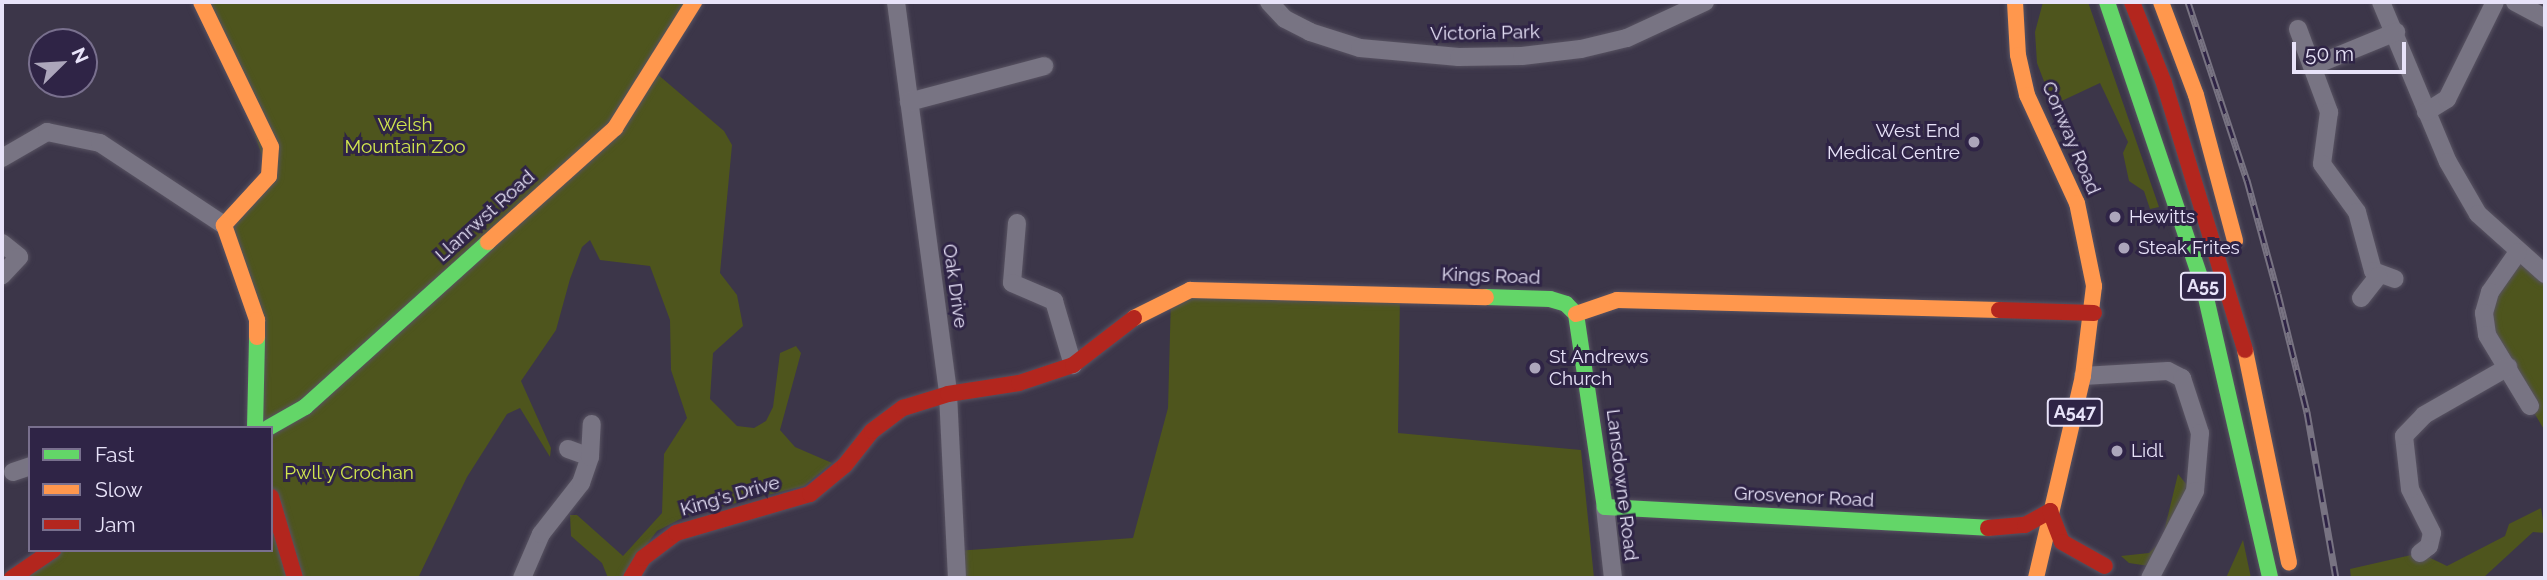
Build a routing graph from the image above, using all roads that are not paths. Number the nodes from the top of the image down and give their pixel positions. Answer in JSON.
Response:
{"nodes":[{"id":1,"x":201,"y":2,"type":"edge"},
{"id":2,"x":694,"y":2,"type":"edge"},
{"id":3,"x":896,"y":2,"type":"edge"},
{"id":4,"x":1269,"y":2,"type":"edge"},
{"id":5,"x":1705,"y":2,"type":"edge"},
{"id":6,"x":2015,"y":2,"type":"edge"},
{"id":7,"x":2106,"y":2,"type":"edge"},
{"id":8,"x":2132,"y":2,"type":"edge"},
{"id":9,"x":2161,"y":2,"type":"edge"},
{"id":10,"x":2381,"y":2,"type":"edge"},
{"id":11,"x":2495,"y":2,"type":"edge"},
{"id":12,"x":2515,"y":2,"type":"edge"},
{"id":13,"x":2545,"y":18,"type":"edge"},
{"id":14,"x":2298,"y":29,"type":"dead end"},
{"id":15,"x":2396,"y":32,"type":"junction"},
{"id":16,"x":1044,"y":66,"type":"dead end"},
{"id":17,"x":2313,"y":66,"type":"junction"},
{"id":18,"x":909,"y":102,"type":"junction"},
{"id":19,"x":2426,"y":112,"type":"junction"},
{"id":20,"x":2,"y":158,"type":"edge"},
{"id":21,"x":1017,"y":223,"type":"dead end"},
{"id":22,"x":225,"y":225,"type":"junction"},
{"id":23,"x":2,"y":243,"type":"edge"},
{"id":24,"x":2518,"y":252,"type":"junction"},
{"id":25,"x":2238,"y":254,"type":"dead end"},
{"id":26,"x":2545,"y":274,"type":"edge"},
{"id":27,"x":2,"y":275,"type":"edge"},
{"id":28,"x":2361,"y":298,"type":"dead end"},
{"id":29,"x":2094,"y":313,"type":"junction"},
{"id":30,"x":1576,"y":314,"type":"junction"},
{"id":31,"x":2260,"y":342,"type":"dead end"},
{"id":32,"x":1073,"y":365,"type":"junction"},
{"id":33,"x":2508,"y":367,"type":"junction"},
{"id":34,"x":2083,"y":376,"type":"junction"},
{"id":35,"x":948,"y":394,"type":"junction"},
{"id":36,"x":2530,"y":406,"type":"dead end"},
{"id":37,"x":592,"y":424,"type":"dead end"},
{"id":38,"x":256,"y":426,"type":"edge"},
{"id":39,"x":272,"y":426,"type":"edge"},
{"id":40,"x":568,"y":449,"type":"dead end"},
{"id":41,"x":590,"y":457,"type":"junction"},
{"id":42,"x":28,"y":467,"type":"edge"},
{"id":43,"x":2061,"y":467,"type":"junction"},
{"id":44,"x":13,"y":472,"type":"dead end"},
{"id":45,"x":273,"y":504,"type":"edge"},
{"id":46,"x":1605,"y":507,"type":"junction"},
{"id":47,"x":2050,"y":511,"type":"junction"},
{"id":48,"x":2001,"y":529,"type":"junction"},
{"id":49,"x":50,"y":552,"type":"edge"},
{"id":50,"x":2420,"y":553,"type":"dead end"},
{"id":51,"x":2039,"y":562,"type":"junction"},
{"id":52,"x":2105,"y":566,"type":"junction"},
{"id":53,"x":12,"y":578,"type":"edge"},
{"id":54,"x":295,"y":578,"type":"edge"},
{"id":55,"x":522,"y":578,"type":"edge"},
{"id":56,"x":631,"y":578,"type":"edge"},
{"id":57,"x":957,"y":578,"type":"edge"},
{"id":58,"x":1613,"y":578,"type":"edge"},
{"id":59,"x":2036,"y":578,"type":"edge"},
{"id":60,"x":2118,"y":578,"type":"edge"},
{"id":61,"x":2150,"y":578,"type":"edge"},
{"id":62,"x":2270,"y":578,"type":"edge"},
{"id":63,"x":2292,"y":578,"type":"edge"},
{"id":64,"x":2300,"y":578,"type":"edge"}],
"edges":[{"from":1,"to":22,"type":"main road"},
{"from":2,"to":39,"type":"main road","name":"Llanrwst Road"},
{"from":3,"to":18,"type":"street","name":"Oak Drive"},
{"from":4,"to":5,"type":"street","name":"Victoria Park"},
{"from":6,"to":29,"type":"main road","name":"Conway Road","number":"A547"},
{"from":7,"to":62,"type":"main road","number":"A55"},
{"from":8,"to":63,"type":"main road","number":"A55"},
{"from":9,"to":25,"type":"main road"},
{"from":10,"to":15,"type":"street"},
{"from":11,"to":19,"type":"street"},
{"from":12,"to":13,"type":"street"},
{"from":14,"to":17,"type":"street"},
{"from":15,"to":17,"type":"street"},
{"from":15,"to":19,"type":"street"},
{"from":16,"to":18,"type":"street"},
{"from":17,"to":28,"type":"street"},
{"from":18,"to":35,"type":"street","name":"Oak Drive"},
{"from":19,"to":24,"type":"street"},
{"from":20,"to":22,"type":"street"},
{"from":21,"to":32,"type":"street"},
{"from":22,"to":38,"type":"main road"},
{"from":23,"to":27,"type":"street"},
{"from":24,"to":26,"type":"street"},
{"from":24,"to":33,"type":"street"},
{"from":29,"to":30,"type":"main road"},
{"from":29,"to":34,"type":"main road","name":"Conway Road","number":"A547"},
{"from":30,"to":32,"type":"main road","name":"Kings Road"},
{"from":30,"to":46,"type":"main road","name":"Lansdowne Road"},
{"from":31,"to":64,"type":"main road"},
{"from":32,"to":35,"type":"main road","name":"Kings Road"},
{"from":33,"to":36,"type":"street"},
{"from":33,"to":50,"type":"street"},
{"from":34,"to":43,"type":"main road","name":"Conway Road","number":"A547"},
{"from":34,"to":61,"type":"street"},
{"from":35,"to":56,"type":"main road","name":"King's Drive"},
{"from":35,"to":57,"type":"street","name":"Oak Drive"},
{"from":37,"to":41,"type":"street"},
{"from":40,"to":41,"type":"street"},
{"from":41,"to":55,"type":"street"},
{"from":42,"to":44,"type":"street"},
{"from":43,"to":47,"type":"main road","name":"Conway Road","number":"A547"},
{"from":43,"to":52,"type":"main road"},
{"from":45,"to":54,"type":"main road"},
{"from":46,"to":48,"type":"main road","name":"Grosvenor Road"},
{"from":46,"to":58,"type":"street","name":"Lansdowne Road"},
{"from":47,"to":48,"type":"main road","name":"Grosvenor Road"},
{"from":47,"to":51,"type":"main road","name":"Conway Road","number":"A547"},
{"from":47,"to":52,"type":"main road"},
{"from":48,"to":51,"type":"main road"},
{"from":49,"to":53,"type":"main road"},
{"from":51,"to":59,"type":"main road","name":"Conway Road","number":"A547"},
{"from":52,"to":60,"type":"main road"}]}
